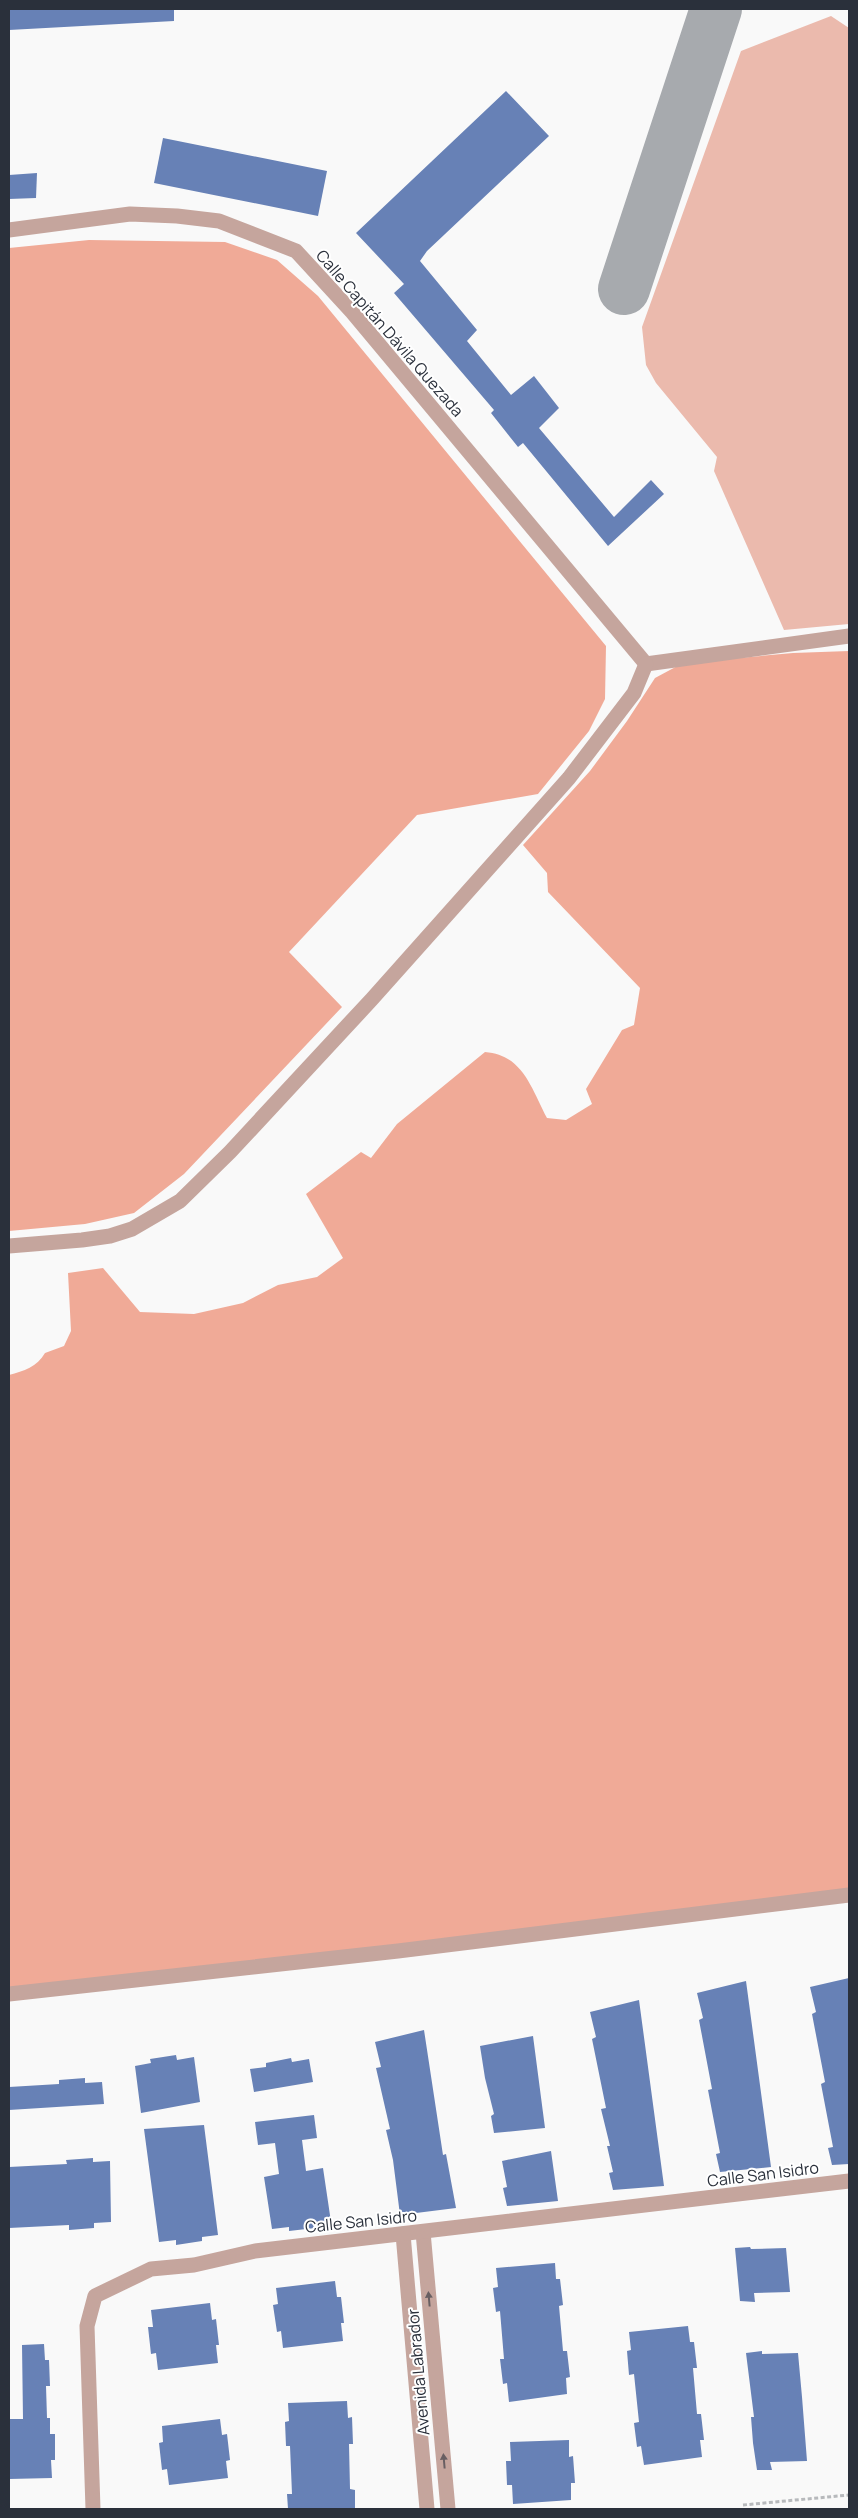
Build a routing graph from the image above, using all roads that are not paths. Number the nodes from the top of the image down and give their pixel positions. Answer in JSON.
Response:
{"nodes":[{"id":1,"x":9,"y":230,"type":"edge"},
{"id":2,"x":849,"y":636,"type":"edge"},
{"id":3,"x":646,"y":664,"type":"junction"},
{"id":4,"x":9,"y":1246,"type":"edge"},
{"id":5,"x":849,"y":1895,"type":"edge"},
{"id":6,"x":9,"y":1994,"type":"edge"},
{"id":7,"x":849,"y":2181,"type":"edge"},
{"id":8,"x":423,"y":2232,"type":"junction"},
{"id":9,"x":403,"y":2234,"type":"junction"},
{"id":10,"x":434,"y":2357,"type":"junction"},
{"id":11,"x":414,"y":2358,"type":"junction"},
{"id":12,"x":92,"y":2509,"type":"edge"},
{"id":13,"x":427,"y":2509,"type":"edge"},
{"id":14,"x":448,"y":2509,"type":"edge"}],
"edges":[{"from":1,"to":3,"type":"street","name":"Calle Capitán Dávila Quezada"},
{"from":2,"to":3,"type":"street"},
{"from":3,"to":4,"type":"street"},
{"from":5,"to":6,"type":"street"},
{"from":7,"to":8,"type":"street","name":"Calle San Isidro"},
{"from":8,"to":9,"type":"street","name":"Calle San Isidro"},
{"from":10,"to":8,"type":"street","name":"Avenida Labrador","one_way":true},
{"from":9,"to":11,"type":"street","name":"Avenida Labrador"},
{"from":9,"to":12,"type":"street","name":"Calle San Isidro"},
{"from":10,"to":11,"type":"street"},
{"from":14,"to":10,"type":"street","name":"Avenida Labrador","one_way":true},
{"from":11,"to":13,"type":"street","name":"Avenida Labrador"}]}
